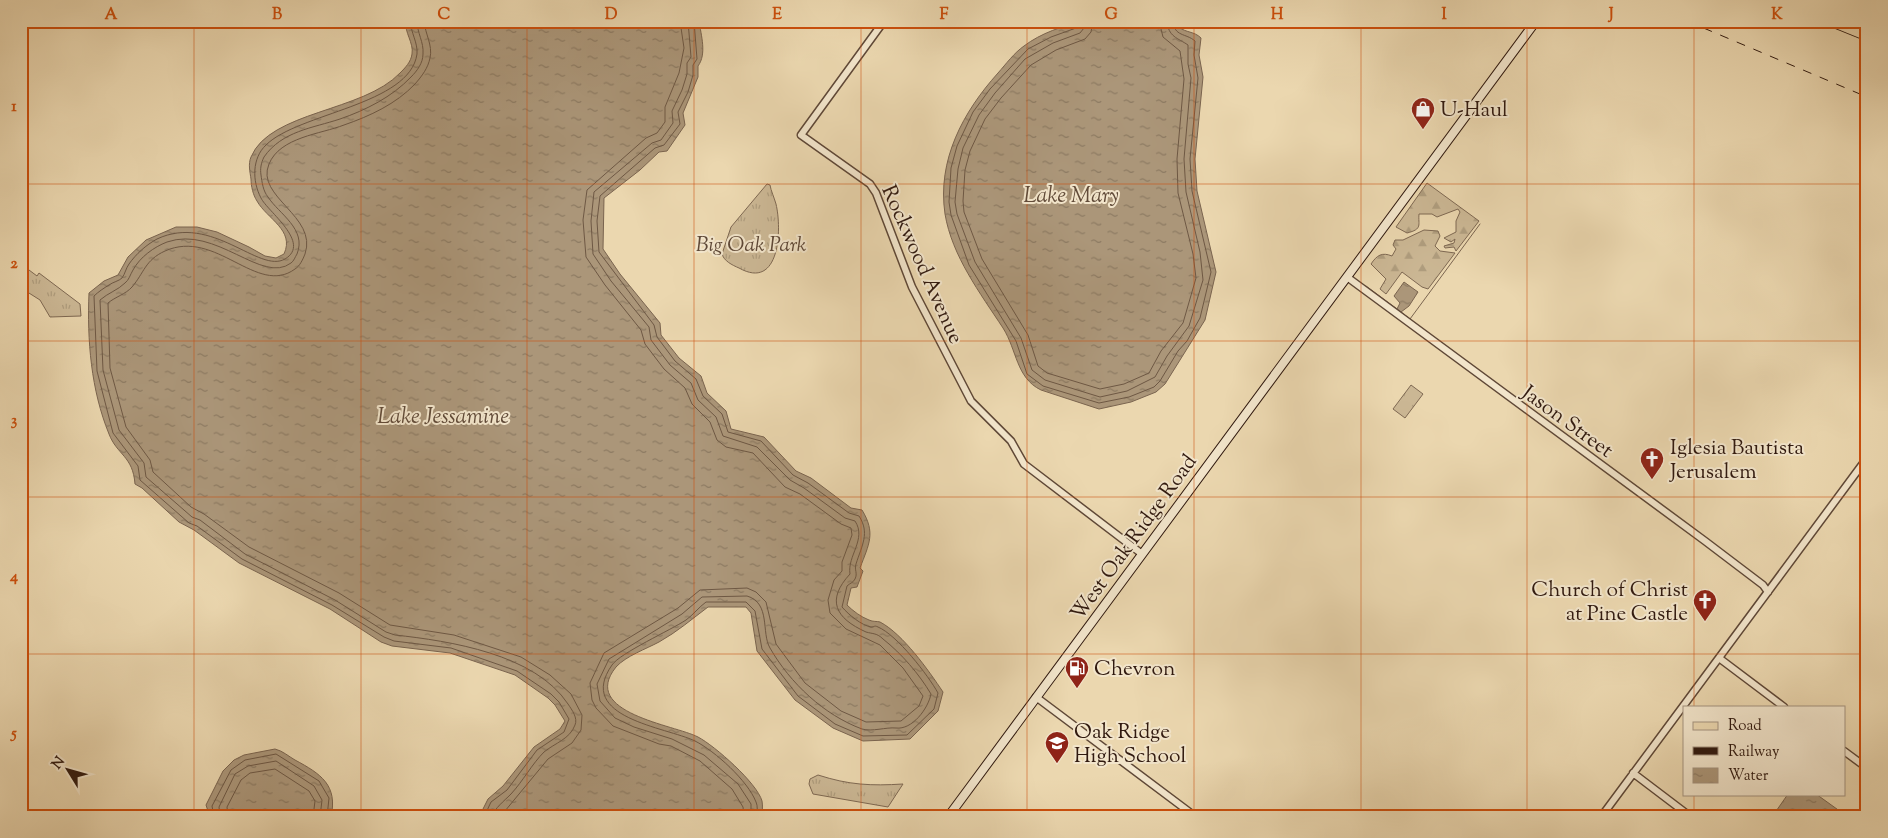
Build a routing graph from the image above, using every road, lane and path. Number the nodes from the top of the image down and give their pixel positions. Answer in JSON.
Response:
{"nodes":[{"id":1,"x":884,"y":21,"type":"edge"},
{"id":2,"x":1536,"y":21,"type":"edge"},
{"id":3,"x":1830,"y":21,"type":"edge"},
{"id":4,"x":1867,"y":36,"type":"edge"},
{"id":5,"x":1347,"y":277,"type":"junction"},
{"id":6,"x":1867,"y":458,"type":"edge"},
{"id":7,"x":1142,"y":554,"type":"junction"},
{"id":8,"x":1768,"y":592,"type":"junction"},
{"id":9,"x":1719,"y":658,"type":"junction"},
{"id":10,"x":1036,"y":697,"type":"junction"},
{"id":11,"x":1683,"y":706,"type":"edge"},
{"id":12,"x":1683,"y":706,"type":"edge"},
{"id":13,"x":1783,"y":706,"type":"edge"},
{"id":14,"x":1846,"y":752,"type":"edge"},
{"id":15,"x":1867,"y":768,"type":"edge"},
{"id":16,"x":1633,"y":773,"type":"junction"},
{"id":17,"x":948,"y":817,"type":"edge"},
{"id":18,"x":1196,"y":817,"type":"edge"},
{"id":19,"x":1601,"y":817,"type":"edge"},
{"id":20,"x":1691,"y":817,"type":"edge"}],
"edges":[{"from":1,"to":7,"type":"street","name":"Rockwood Avenue"},
{"from":2,"to":5,"type":"main road","name":"West Oak Ridge Road"},
{"from":3,"to":4,"type":"main road"},
{"from":5,"to":7,"type":"main road","name":"West Oak Ridge Road"},
{"from":5,"to":8,"type":"street","name":"Jason Street"},
{"from":6,"to":8,"type":"street"},
{"from":7,"to":10,"type":"main road","name":"West Oak Ridge Road"},
{"from":8,"to":9,"type":"street"},
{"from":9,"to":11,"type":"street"},
{"from":9,"to":13,"type":"street"},
{"from":10,"to":17,"type":"main road","name":"West Oak Ridge Road"},
{"from":10,"to":18,"type":"street"},
{"from":12,"to":16,"type":"street"},
{"from":14,"to":15,"type":"street"},
{"from":16,"to":19,"type":"street"},
{"from":16,"to":20,"type":"street"}]}
